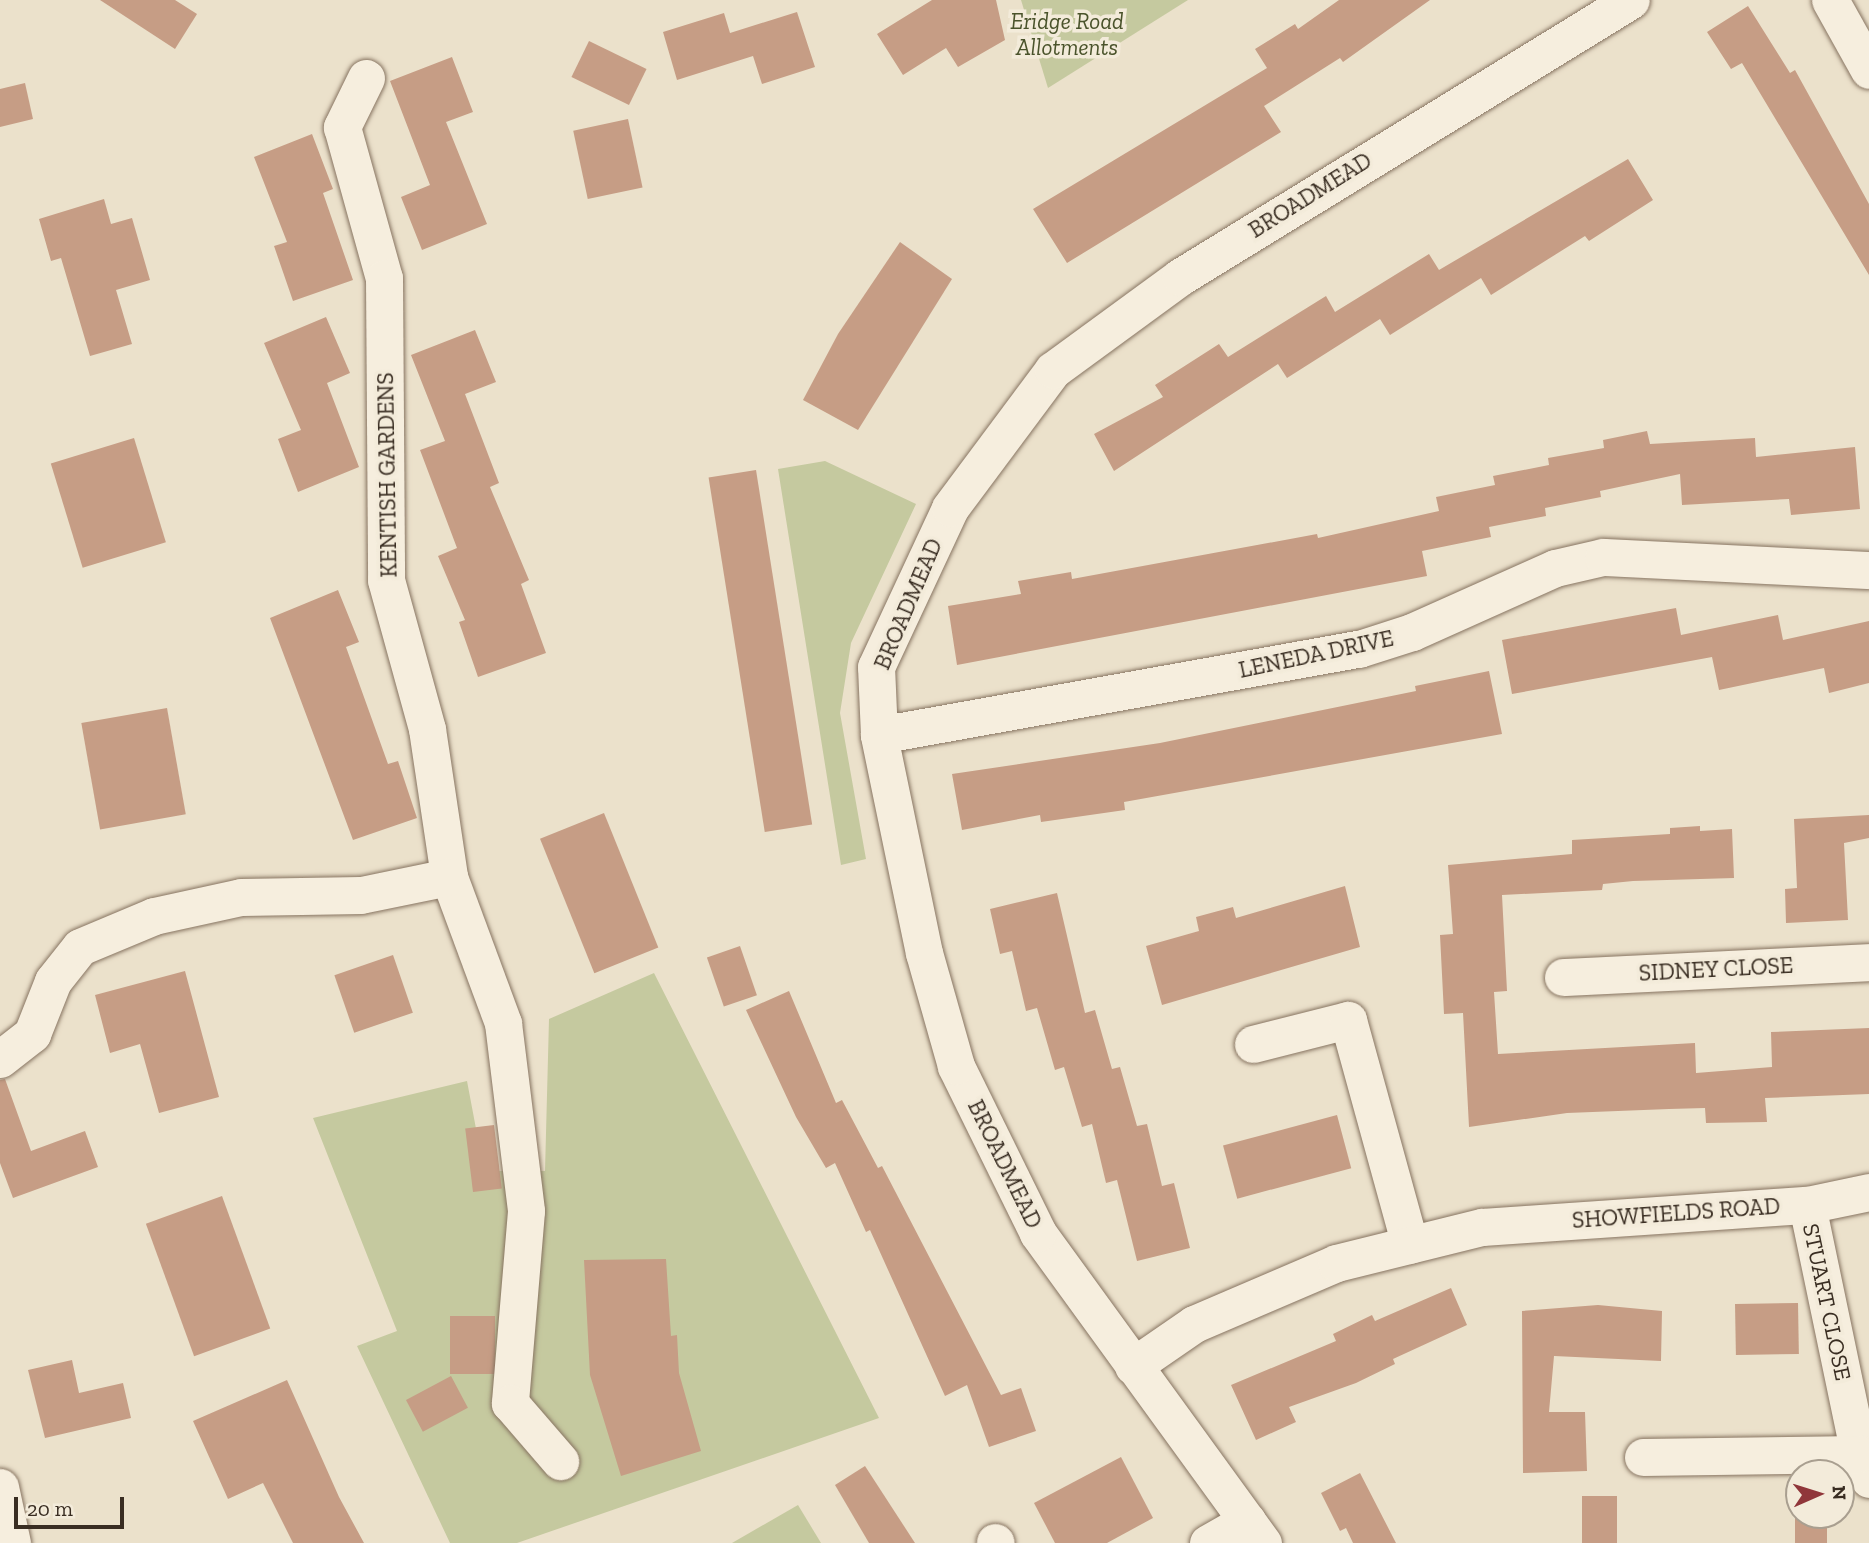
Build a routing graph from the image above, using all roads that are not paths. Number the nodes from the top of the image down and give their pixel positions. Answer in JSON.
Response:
{"nodes":[{"id":1,"x":1631,"y":0,"type":"edge"},
{"id":2,"x":1830,"y":0,"type":"edge"},
{"id":3,"x":1869,"y":70,"type":"edge"},
{"id":4,"x":366,"y":78,"type":"dead end"},
{"id":5,"x":1869,"y":570,"type":"edge"},
{"id":6,"x":879,"y":735,"type":"junction"},
{"id":7,"x":449,"y":877,"type":"junction"},
{"id":8,"x":1869,"y":962,"type":"edge"},
{"id":9,"x":1563,"y":977,"type":"dead end"},
{"id":10,"x":1253,"y":1044,"type":"dead end"},
{"id":11,"x":0,"y":1059,"type":"edge"},
{"id":12,"x":1869,"y":1192,"type":"edge"},
{"id":13,"x":1807,"y":1205,"type":"junction"},
{"id":14,"x":1410,"y":1245,"type":"junction"},
{"id":15,"x":1133,"y":1366,"type":"junction"},
{"id":16,"x":1643,"y":1457,"type":"dead end"},
{"id":17,"x":560,"y":1461,"type":"dead end"},
{"id":18,"x":1864,"y":1466,"type":"edge"},
{"id":19,"x":0,"y":1487,"type":"edge"},
{"id":20,"x":1255,"y":1532,"type":"edge"},
{"id":21,"x":12,"y":1543,"type":"edge"},
{"id":22,"x":1208,"y":1543,"type":"edge"}],
"edges":[{"from":1,"to":6,"type":"street","name":"BROADMEAD"},
{"from":2,"to":3,"type":"street"},
{"from":4,"to":7,"type":"street","name":"KENTISH GARDENS"},
{"from":5,"to":6,"type":"street","name":"LENEDA DRIVE"},
{"from":6,"to":15,"type":"street","name":"BROADMEAD"},
{"from":7,"to":11,"type":"street"},
{"from":7,"to":17,"type":"street","name":"KENTISH GARDENS"},
{"from":8,"to":9,"type":"street","name":"SIDNEY CLOSE"},
{"from":10,"to":14,"type":"street"},
{"from":12,"to":13,"type":"street","name":"SHOWFIELDS ROAD"},
{"from":13,"to":14,"type":"street","name":"SHOWFIELDS ROAD"},
{"from":13,"to":18,"type":"street","name":"STUART CLOSE"},
{"from":14,"to":15,"type":"street","name":"SHOWFIELDS ROAD"},
{"from":15,"to":20,"type":"street","name":"BROADMEAD"},
{"from":16,"to":18,"type":"street"},
{"from":19,"to":21,"type":"street"},
{"from":20,"to":22,"type":"street"}]}
